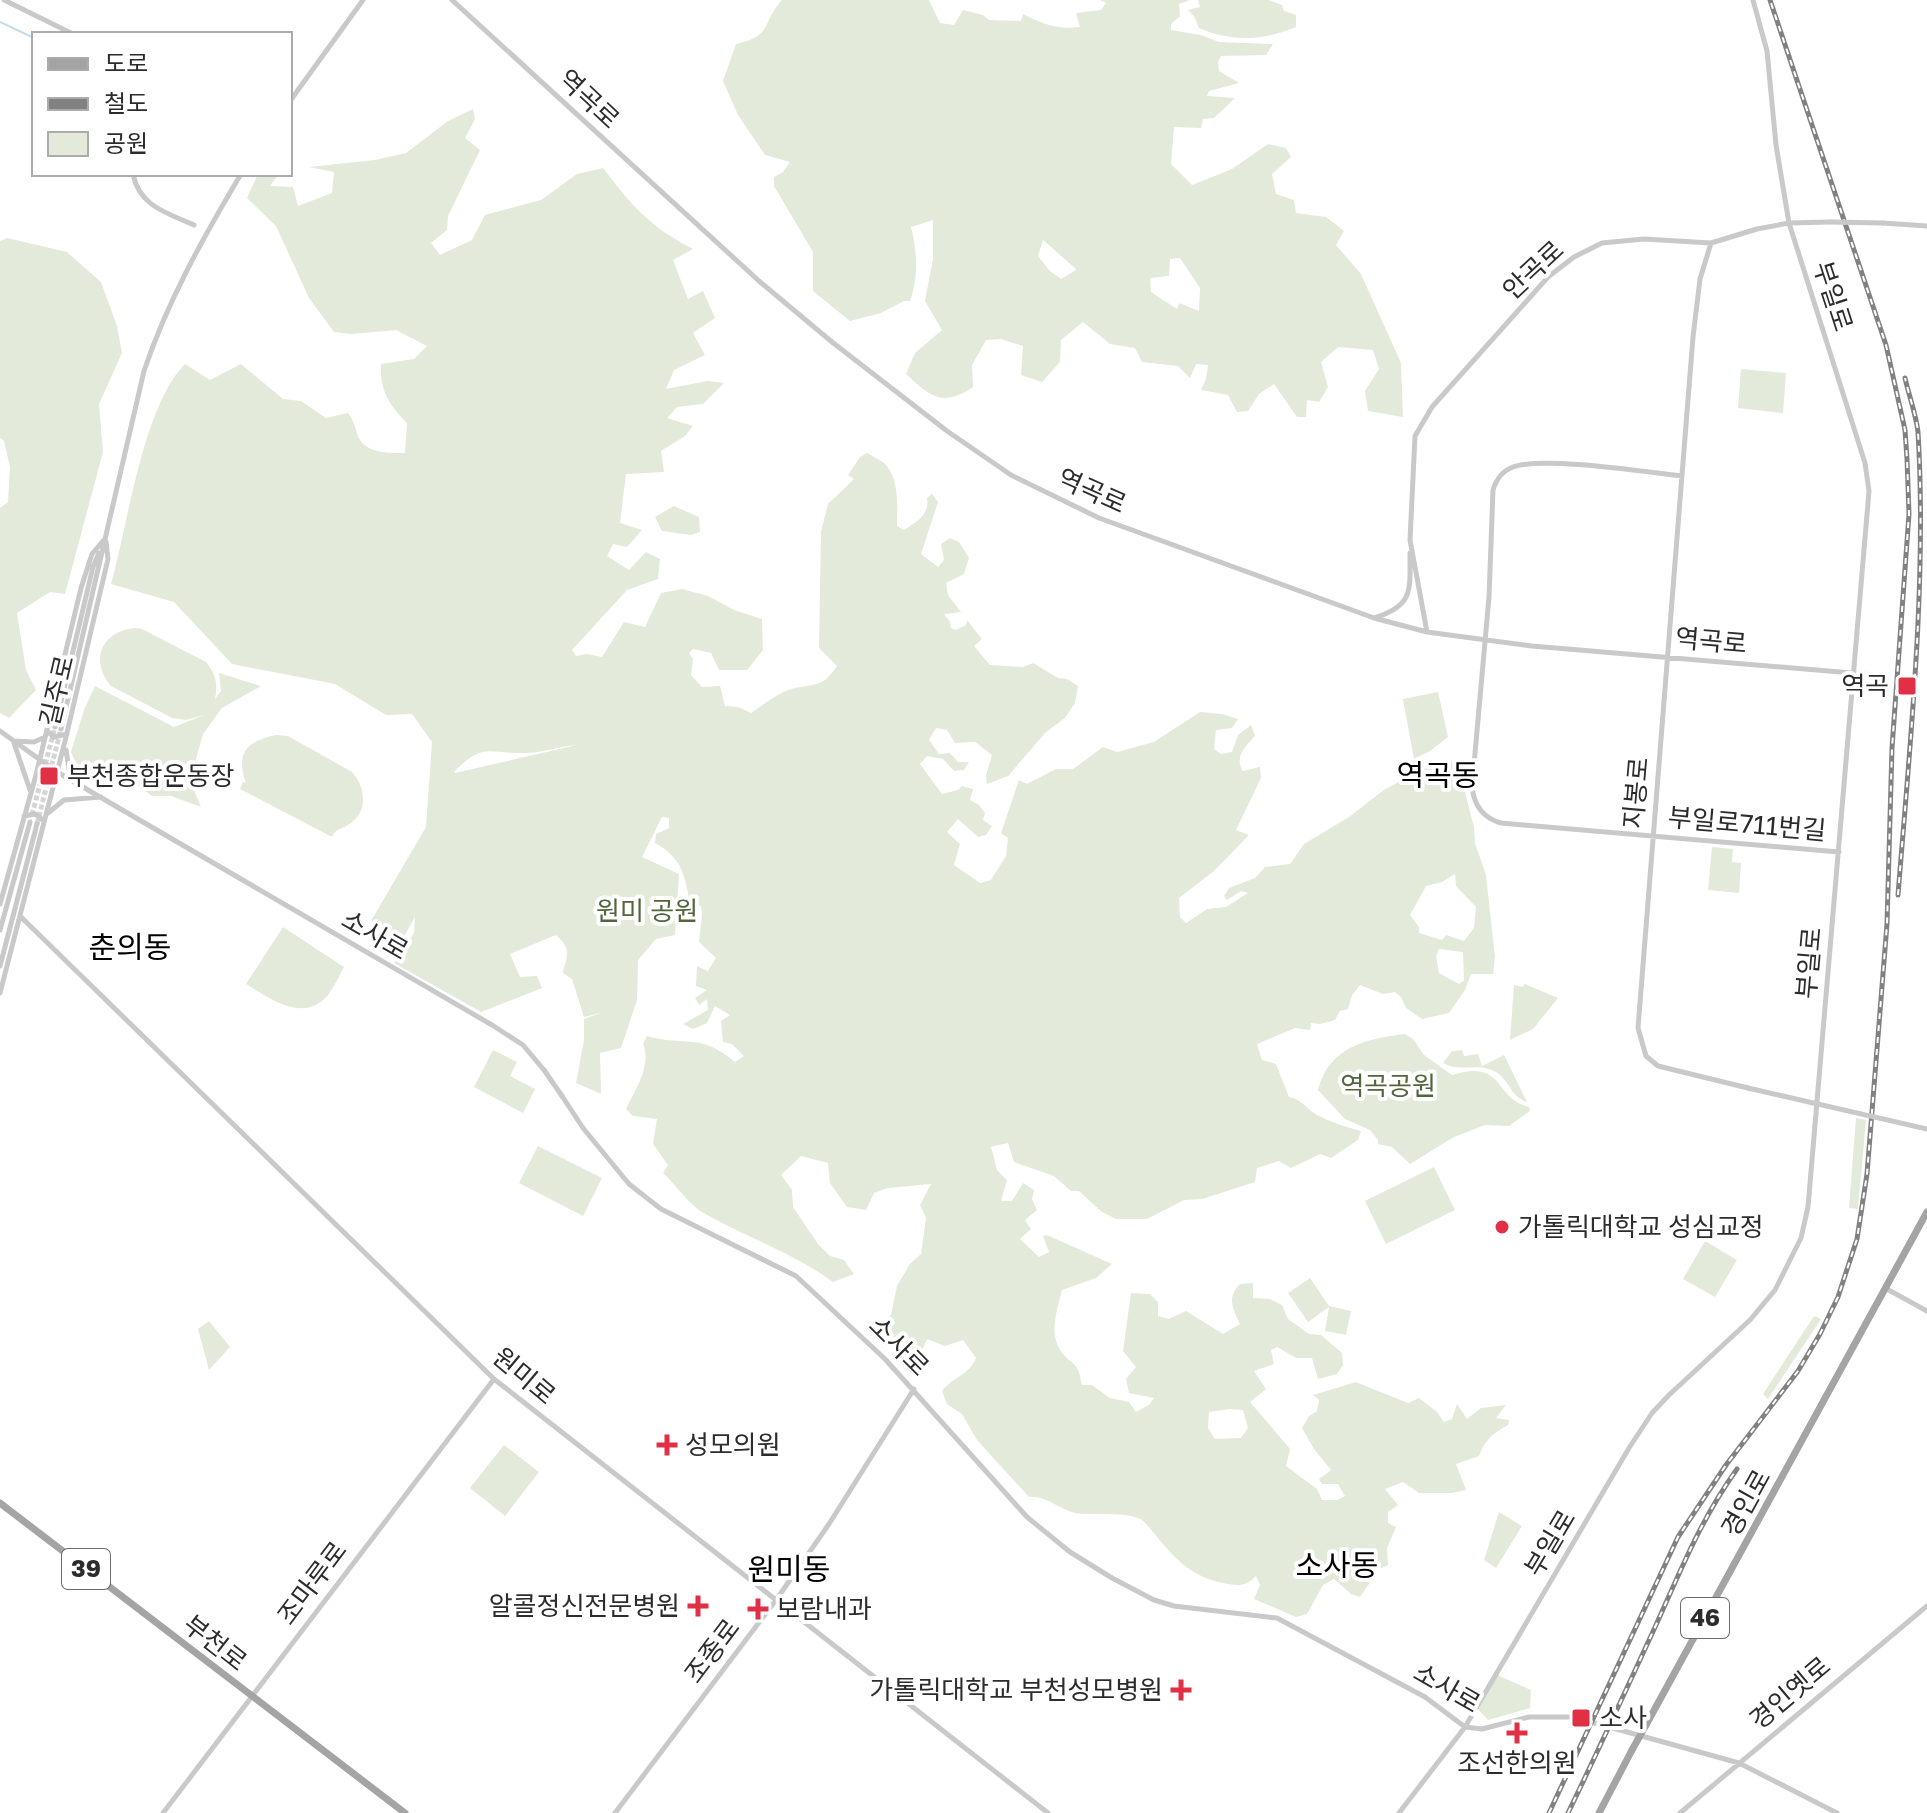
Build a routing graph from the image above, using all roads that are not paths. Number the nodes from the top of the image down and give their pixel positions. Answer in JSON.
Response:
{"nodes":[{"id":1,"x":4,"y":0,"type":"edge"},
{"id":2,"x":363,"y":0,"type":"edge"},
{"id":3,"x":452,"y":0,"type":"edge"},
{"id":4,"x":1753,"y":0,"type":"edge"},
{"id":5,"x":69,"y":32,"type":"edge"},
{"id":6,"x":292,"y":98,"type":"edge"},
{"id":7,"x":134,"y":176,"type":"edge"},
{"id":8,"x":240,"y":176,"type":"edge"},
{"id":9,"x":1789,"y":223,"type":"junction"},
{"id":10,"x":194,"y":225,"type":"dead end"},
{"id":11,"x":1927,"y":226,"type":"edge"},
{"id":12,"x":1711,"y":243,"type":"junction"},
{"id":13,"x":1682,"y":476,"type":"junction"},
{"id":14,"x":106,"y":537,"type":"junction"},
{"id":15,"x":1410,"y":540,"type":"junction"},
{"id":16,"x":1374,"y":618,"type":"junction"},
{"id":17,"x":1427,"y":632,"type":"junction"},
{"id":18,"x":1486,"y":641,"type":"junction"},
{"id":19,"x":1667,"y":657,"type":"junction"},
{"id":20,"x":1852,"y":673,"type":"junction"},
{"id":21,"x":1876,"y":675,"type":"dead end"},
{"id":22,"x":58,"y":728,"type":"tunnel mouth"},
{"id":23,"x":46,"y":730,"type":"junction"},
{"id":24,"x":0,"y":731,"type":"edge"},
{"id":25,"x":66,"y":737,"type":"junction"},
{"id":26,"x":44,"y":738,"type":"junction"},
{"id":27,"x":13,"y":741,"type":"junction"},
{"id":28,"x":39,"y":760,"type":"junction"},
{"id":29,"x":57,"y":772,"type":"junction"},
{"id":30,"x":76,"y":783,"type":"junction"},
{"id":31,"x":31,"y":791,"type":"junction"},
{"id":32,"x":101,"y":797,"type":"junction"},
{"id":33,"x":47,"y":813,"type":"junction"},
{"id":34,"x":24,"y":816,"type":"junction"},
{"id":35,"x":45,"y":822,"type":"junction"},
{"id":36,"x":1652,"y":837,"type":"junction"},
{"id":37,"x":1839,"y":852,"type":"junction"},
{"id":38,"x":0,"y":900,"type":"edge"},
{"id":39,"x":21,"y":917,"type":"junction"},
{"id":40,"x":32,"y":928,"type":"junction"},
{"id":41,"x":0,"y":930,"type":"edge"},
{"id":42,"x":17,"y":931,"type":"junction"},
{"id":43,"x":0,"y":966,"type":"edge"},
{"id":44,"x":0,"y":993,"type":"edge"},
{"id":45,"x":1927,"y":1129,"type":"edge"},
{"id":46,"x":1927,"y":1212,"type":"edge"},
{"id":47,"x":1885,"y":1288,"type":"junction"},
{"id":48,"x":1927,"y":1311,"type":"edge"},
{"id":49,"x":494,"y":1379,"type":"junction"},
{"id":50,"x":914,"y":1389,"type":"junction"},
{"id":51,"x":0,"y":1503,"type":"edge"},
{"id":52,"x":776,"y":1600,"type":"junction"},
{"id":53,"x":1927,"y":1606,"type":"edge"},
{"id":54,"x":251,"y":1697,"type":"junction"},
{"id":55,"x":1465,"y":1727,"type":"junction"},
{"id":56,"x":1739,"y":1763,"type":"junction"},
{"id":57,"x":163,"y":1813,"type":"edge"},
{"id":58,"x":405,"y":1813,"type":"edge"},
{"id":59,"x":615,"y":1813,"type":"edge"},
{"id":60,"x":1048,"y":1813,"type":"edge"},
{"id":61,"x":1399,"y":1813,"type":"edge"},
{"id":62,"x":1599,"y":1813,"type":"edge"},
{"id":63,"x":1680,"y":1813,"type":"edge"},
{"id":64,"x":1837,"y":1813,"type":"edge"}],
"edges":[{"from":1,"to":5,"type":"street"},
{"from":2,"to":6,"type":"street"},
{"from":3,"to":16,"type":"street","name":"역곡로"},
{"from":4,"to":9,"type":"street","name":"부일로"},
{"from":7,"to":10,"type":"street"},
{"from":8,"to":14,"type":"street","name":"길주로"},
{"from":9,"to":11,"type":"street","name":"안곡로","bridge":true},
{"from":9,"to":12,"type":"street","name":"안곡로"},
{"from":9,"to":20,"type":"street","name":"부일로"},
{"from":12,"to":13,"type":"street","name":"지봉로"},
{"from":12,"to":15,"type":"street","name":"안곡로"},
{"from":13,"to":18,"type":"street"},
{"from":13,"to":19,"type":"street","name":"지봉로"},
{"from":14,"to":22,"type":"street","name":"길주로"},
{"from":14,"to":23,"type":"street","name":"길주로"},
{"from":14,"to":25,"type":"street","name":"길주로"},
{"from":15,"to":16,"type":"street"},
{"from":15,"to":17,"type":"street","name":"안곡로"},
{"from":16,"to":17,"type":"street","name":"역곡로"},
{"from":17,"to":18,"type":"street","name":"역곡로"},
{"from":18,"to":19,"type":"street","name":"역곡로"},
{"from":18,"to":36,"type":"street","name":"부일로711번길"},
{"from":19,"to":20,"type":"street","name":"역곡로"},
{"from":19,"to":36,"type":"street","name":"지봉로"},
{"from":20,"to":21,"type":"street","name":"역곡로"},
{"from":20,"to":37,"type":"street","name":"부일로"},
{"from":23,"to":25,"type":"street"},
{"from":23,"to":26,"type":"street","name":"길주로"},
{"from":24,"to":27,"type":"street","name":"소사로"},
{"from":25,"to":29,"type":"street","name":"길주로"},
{"from":25,"to":30,"type":"street"},
{"from":26,"to":27,"type":"street"},
{"from":26,"to":28,"type":"street","name":"길주로"},
{"from":27,"to":28,"type":"street","name":"소사로"},
{"from":27,"to":31,"type":"street"},
{"from":28,"to":29,"type":"street","name":"소사로"},
{"from":28,"to":31,"type":"street","name":"길주로"},
{"from":29,"to":30,"type":"street","name":"소사로"},
{"from":29,"to":33,"type":"street","name":"길주로"},
{"from":30,"to":32,"type":"street","name":"소사로"},
{"from":31,"to":34,"type":"street","name":"길주로"},
{"from":32,"to":33,"type":"street"},
{"from":32,"to":50,"type":"street","name":"소사로","bridge":true},
{"from":33,"to":35,"type":"street","name":"길주로"},
{"from":34,"to":35,"type":"street"},
{"from":34,"to":38,"type":"street","name":"길주로"},
{"from":35,"to":39,"type":"street","name":"길주로"},
{"from":36,"to":37,"type":"street","name":"부일로711번길"},
{"from":36,"to":45,"type":"street","name":"지봉로","bridge":true},
{"from":37,"to":55,"type":"street","name":"부일로"},
{"from":39,"to":40,"type":"street","name":"원미로"},
{"from":39,"to":42,"type":"street","name":"길주로"},
{"from":40,"to":42,"type":"street"},
{"from":40,"to":49,"type":"street","name":"원미로"},
{"from":41,"to":43,"type":"street"},
{"from":42,"to":44,"type":"street","name":"길주로"},
{"from":46,"to":47,"type":"main road","name":"경인로","number":"46"},
{"from":47,"to":48,"type":"street"},
{"from":47,"to":62,"type":"main road","name":"경인로","number":"46","bridge":true},
{"from":49,"to":52,"type":"street","name":"원미로"},
{"from":49,"to":54,"type":"street","name":"조마루로"},
{"from":50,"to":52,"type":"street","name":"조종로"},
{"from":50,"to":55,"type":"street","name":"소사로"},
{"from":51,"to":54,"type":"main road","name":"부천로","number":"39"},
{"from":52,"to":59,"type":"street","name":"조종로"},
{"from":52,"to":60,"type":"street","name":"원미로"},
{"from":53,"to":56,"type":"street","name":"경인옛로"},
{"from":54,"to":57,"type":"street","name":"조마루로"},
{"from":54,"to":58,"type":"main road","name":"부천로","number":"39"},
{"from":55,"to":56,"type":"street","name":"소사로"},
{"from":55,"to":61,"type":"street","name":"부일로"},
{"from":56,"to":63,"type":"street","name":"경인옛로"},
{"from":56,"to":64,"type":"street","name":"소사로"}]}
